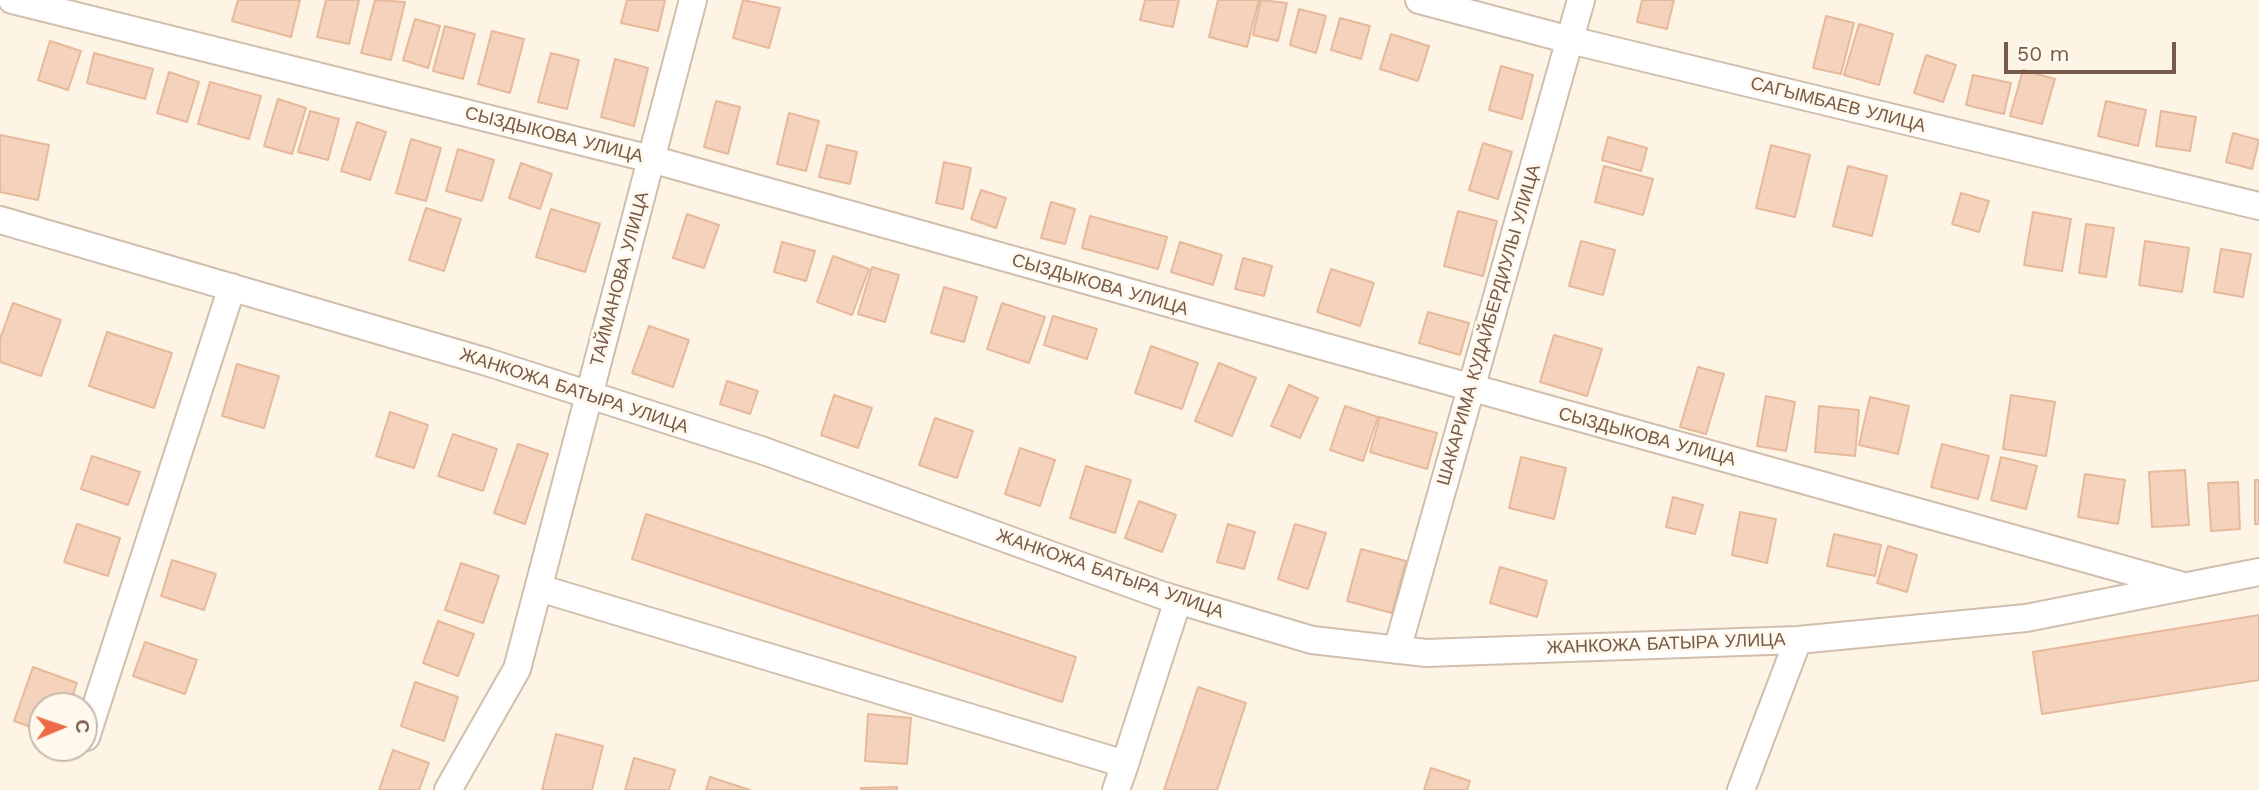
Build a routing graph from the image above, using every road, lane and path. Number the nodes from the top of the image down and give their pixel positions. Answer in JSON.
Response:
{"nodes":[{"id":1,"x":12,"y":0,"type":"edge"},
{"id":2,"x":693,"y":0,"type":"edge"},
{"id":3,"x":1419,"y":0,"type":"edge"},
{"id":4,"x":1581,"y":0,"type":"edge"},
{"id":5,"x":1570,"y":40,"type":"junction"},
{"id":6,"x":651,"y":159,"type":"junction"},
{"id":7,"x":2259,"y":206,"type":"edge"},
{"id":8,"x":0,"y":220,"type":"edge"},
{"id":9,"x":232,"y":287,"type":"junction"},
{"id":10,"x":1471,"y":389,"type":"junction"},
{"id":11,"x":589,"y":395,"type":"junction"},
{"id":12,"x":2259,"y":572,"type":"edge"},
{"id":13,"x":2185,"y":586,"type":"junction"},
{"id":14,"x":539,"y":588,"type":"junction"},
{"id":15,"x":1178,"y":600,"type":"junction"},
{"id":16,"x":1798,"y":640,"type":"junction"},
{"id":17,"x":1397,"y":650,"type":"junction"},
{"id":18,"x":98,"y":700,"type":"edge"},
{"id":19,"x":1125,"y":764,"type":"junction"},
{"id":20,"x":449,"y":790,"type":"edge"},
{"id":21,"x":1116,"y":790,"type":"edge"},
{"id":22,"x":1741,"y":790,"type":"edge"}],
"edges":[{"from":1,"to":6,"type":"street","name":"СЫЗДЫКОВА УЛИЦА"},
{"from":2,"to":6,"type":"street","name":"ТАЙМАНОВА УЛИЦА"},
{"from":3,"to":5,"type":"street","name":"САГЫМБАЕВ УЛИЦА"},
{"from":4,"to":5,"type":"street","name":"ШАКАРИМА КУДАЙБЕРДИУЛЫ УЛИЦА"},
{"from":5,"to":7,"type":"street","name":"САГЫМБАЕВ УЛИЦА"},
{"from":5,"to":10,"type":"street","name":"ШАКАРИМА КУДАЙБЕРДИУЛЫ УЛИЦА"},
{"from":6,"to":10,"type":"street","name":"СЫЗДЫКОВА УЛИЦА"},
{"from":6,"to":11,"type":"street","name":"ТАЙМАНОВА УЛИЦА"},
{"from":8,"to":9,"type":"street","name":"ЖАНКОЖА БАТЫРА УЛИЦА"},
{"from":9,"to":11,"type":"street","name":"ЖАНКОЖА БАТЫРА УЛИЦА"},
{"from":9,"to":18,"type":"street"},
{"from":10,"to":13,"type":"street","name":"СЫЗДЫКОВА УЛИЦА"},
{"from":10,"to":17,"type":"street","name":"ШАКАРИМА КУДАЙБЕРДИУЛЫ УЛИЦА"},
{"from":11,"to":14,"type":"street","name":"ТАЙМАНОВА УЛИЦА"},
{"from":11,"to":15,"type":"street","name":"ЖАНКОЖА БАТЫРА УЛИЦА"},
{"from":12,"to":13,"type":"street","name":"ЖАНКОЖА БАТЫРА УЛИЦА"},
{"from":13,"to":16,"type":"street","name":"ЖАНКОЖА БАТЫРА УЛИЦА"},
{"from":14,"to":19,"type":"street"},
{"from":14,"to":20,"type":"street","name":"ТАЙМАНОВА УЛИЦА"},
{"from":15,"to":17,"type":"street","name":"ЖАНКОЖА БАТЫРА УЛИЦА"},
{"from":15,"to":19,"type":"street"},
{"from":16,"to":17,"type":"street","name":"ЖАНКОЖА БАТЫРА УЛИЦА"},
{"from":16,"to":22,"type":"street"},
{"from":19,"to":21,"type":"street"}]}
